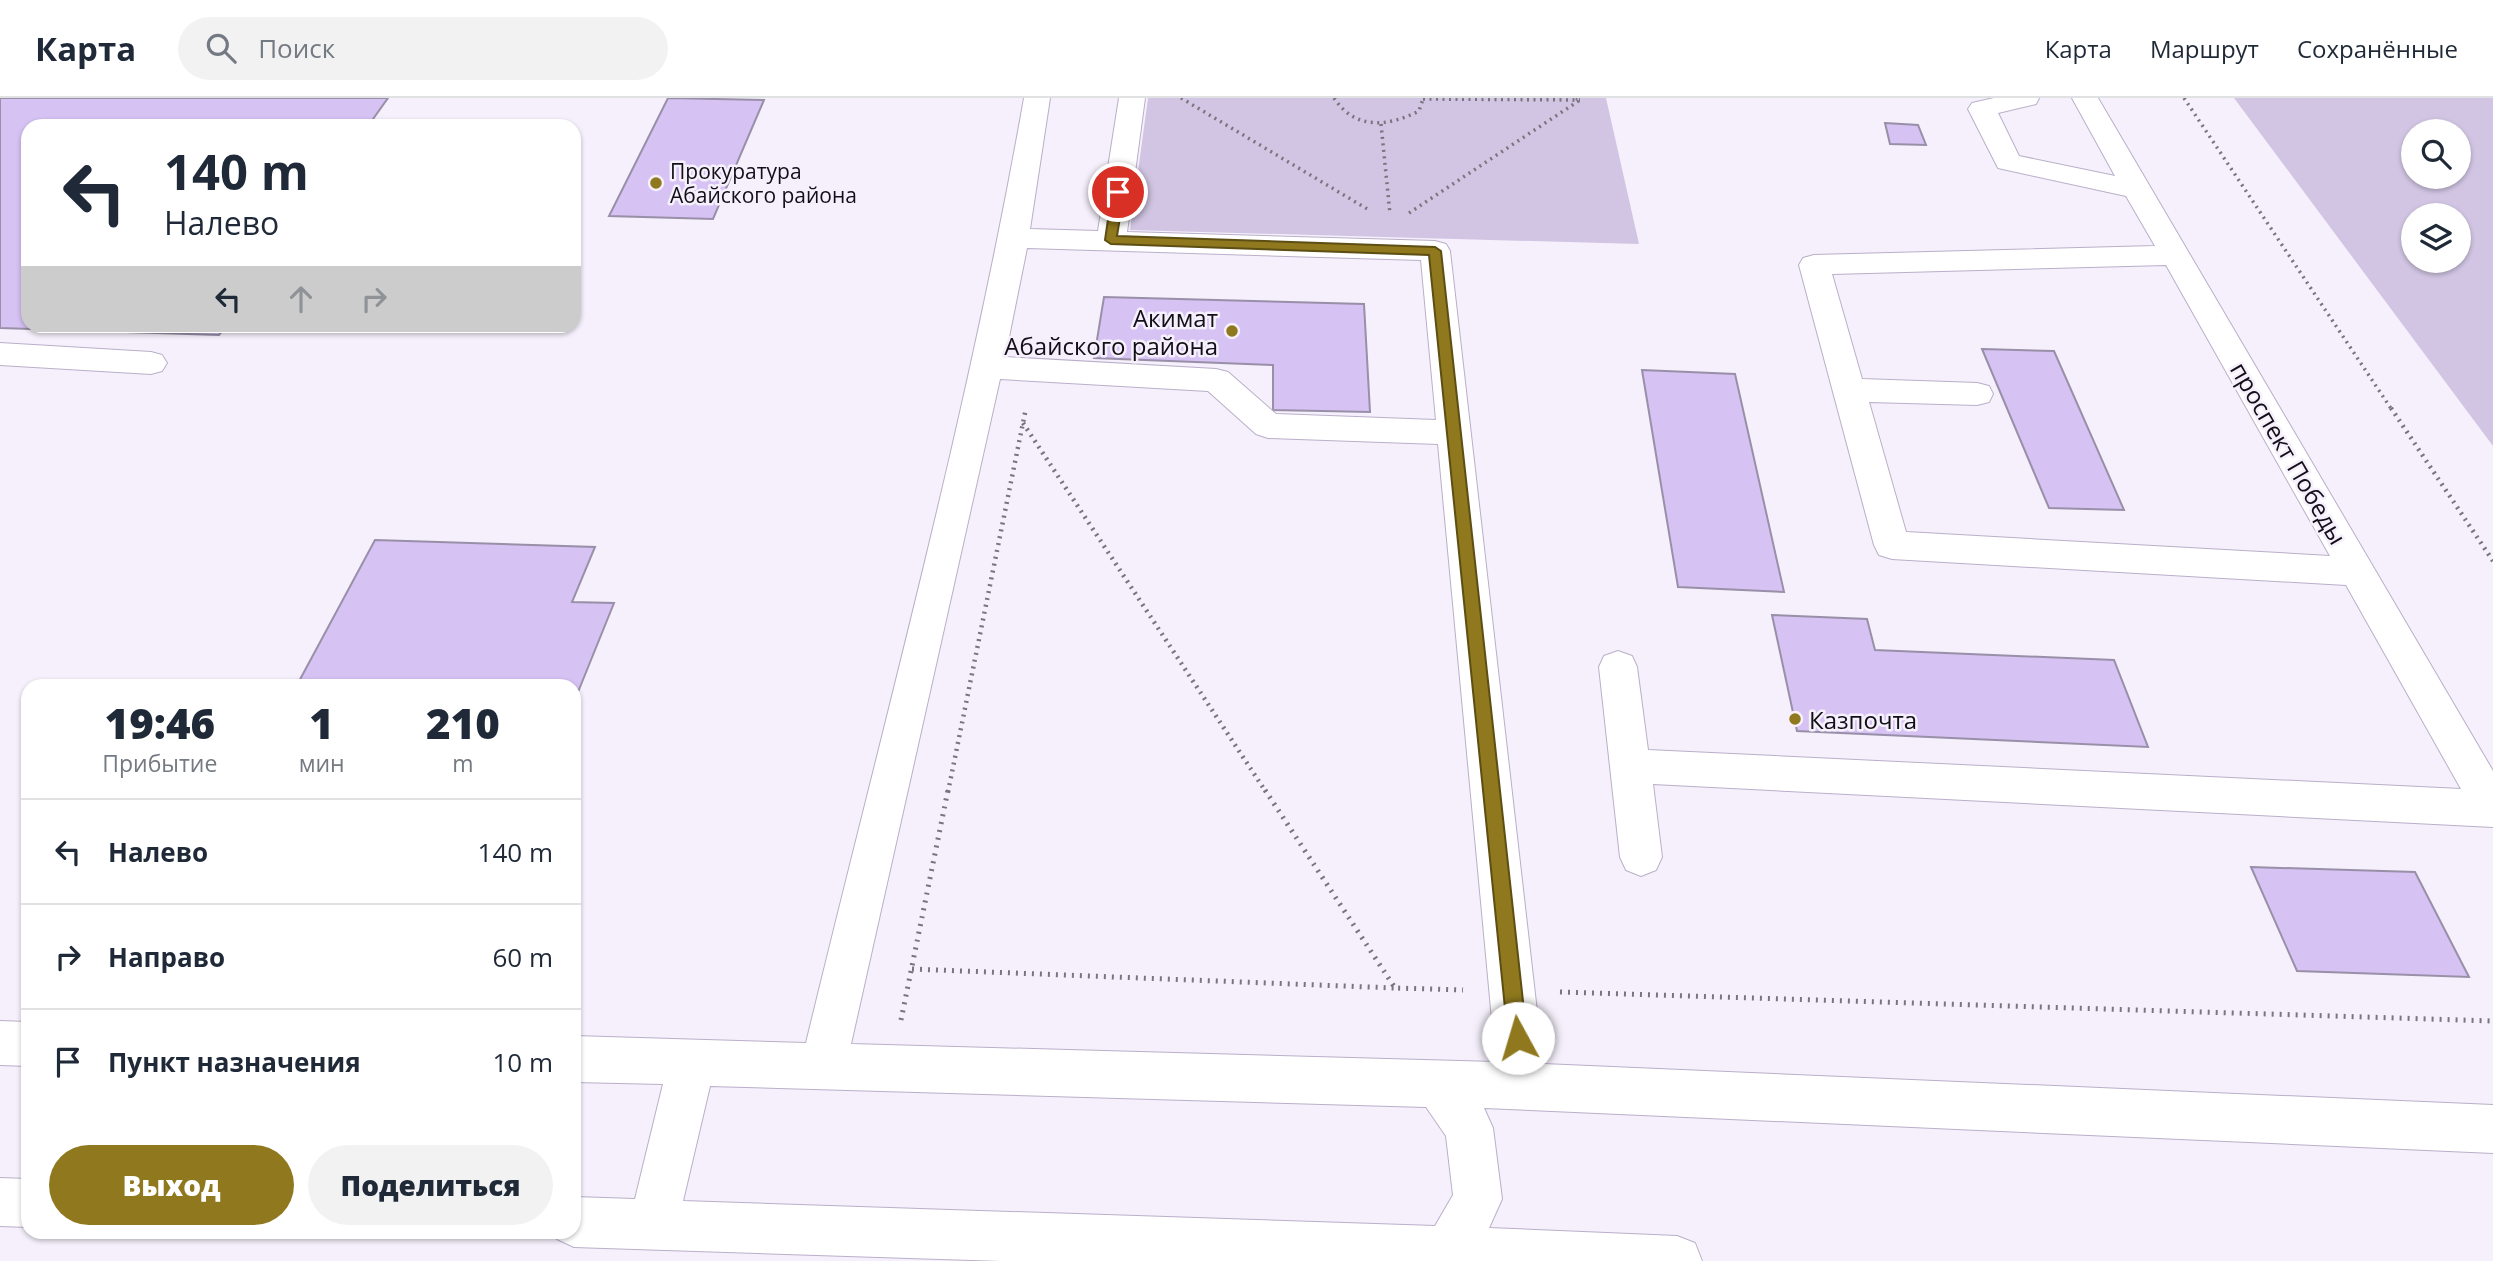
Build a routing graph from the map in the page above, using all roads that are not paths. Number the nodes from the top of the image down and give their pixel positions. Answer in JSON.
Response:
{"nodes":[{"id":1,"x":1037,"y":98,"type":"edge"},
{"id":2,"x":1132,"y":98,"type":"edge"},
{"id":3,"x":2026,"y":98,"type":"edge"},
{"id":4,"x":2085,"y":98,"type":"edge"},
{"id":5,"x":2137,"y":189,"type":"junction"},
{"id":6,"x":1014,"y":238,"type":"junction"},
{"id":7,"x":1111,"y":240,"type":"junction"},
{"id":8,"x":2176,"y":255,"type":"junction"},
{"id":9,"x":0,"y":354,"type":"edge"},
{"id":10,"x":150,"y":363,"type":"dead end"},
{"id":11,"x":987,"y":367,"type":"junction"},
{"id":12,"x":1849,"y":390,"type":"junction"},
{"id":13,"x":1977,"y":394,"type":"dead end"},
{"id":14,"x":1454,"y":433,"type":"junction"},
{"id":15,"x":2358,"y":572,"type":"junction"},
{"id":16,"x":1618,"y":667,"type":"dead end"},
{"id":17,"x":1630,"y":766,"type":"junction"},
{"id":18,"x":2493,"y":809,"type":"edge"},
{"id":19,"x":1641,"y":857,"type":"dead end"},
{"id":20,"x":0,"y":1043,"type":"edge"},
{"id":21,"x":21,"y":1044,"type":"edge"},
{"id":22,"x":581,"y":1059,"type":"edge"},
{"id":23,"x":692,"y":1062,"type":"junction"},
{"id":24,"x":823,"y":1066,"type":"junction"},
{"id":25,"x":1438,"y":1084,"type":"junction"},
{"id":26,"x":1522,"y":1086,"type":"junction"},
{"id":27,"x":2493,"y":1129,"type":"edge"},
{"id":28,"x":0,"y":1202,"type":"edge"},
{"id":29,"x":21,"y":1203,"type":"edge"},
{"id":30,"x":581,"y":1222,"type":"edge"},
{"id":31,"x":653,"y":1225,"type":"junction"},
{"id":32,"x":955,"y":1248,"type":"edge"},
{"id":33,"x":1448,"y":1251,"type":"junction"},
{"id":34,"x":1677,"y":1261,"type":"edge"}],
"edges":[{"from":1,"to":6,"type":"street"},
{"from":2,"to":7,"type":"street"},
{"from":3,"to":5,"type":"street"},
{"from":4,"to":5,"type":"street","name":"проспект Победы"},
{"from":5,"to":8,"type":"street","name":"проспект Победы"},
{"from":6,"to":7,"type":"street"},
{"from":6,"to":11,"type":"street"},
{"from":7,"to":14,"type":"street"},
{"from":8,"to":12,"type":"street"},
{"from":8,"to":15,"type":"street","name":"проспект Победы"},
{"from":9,"to":10,"type":"street"},
{"from":11,"to":14,"type":"street"},
{"from":11,"to":24,"type":"street"},
{"from":12,"to":13,"type":"street"},
{"from":12,"to":15,"type":"street"},
{"from":14,"to":26,"type":"street"},
{"from":15,"to":18,"type":"street","name":"проспект Победы"},
{"from":16,"to":17,"type":"street"},
{"from":17,"to":18,"type":"street"},
{"from":17,"to":19,"type":"street"},
{"from":20,"to":21,"type":"street"},
{"from":22,"to":23,"type":"street"},
{"from":23,"to":24,"type":"street"},
{"from":23,"to":31,"type":"street"},
{"from":24,"to":25,"type":"street"},
{"from":25,"to":26,"type":"street"},
{"from":25,"to":33,"type":"street"},
{"from":26,"to":27,"type":"street"},
{"from":28,"to":29,"type":"street"},
{"from":30,"to":31,"type":"street"},
{"from":31,"to":32,"type":"street"},
{"from":32,"to":33,"type":"street"},
{"from":33,"to":34,"type":"street"}]}
